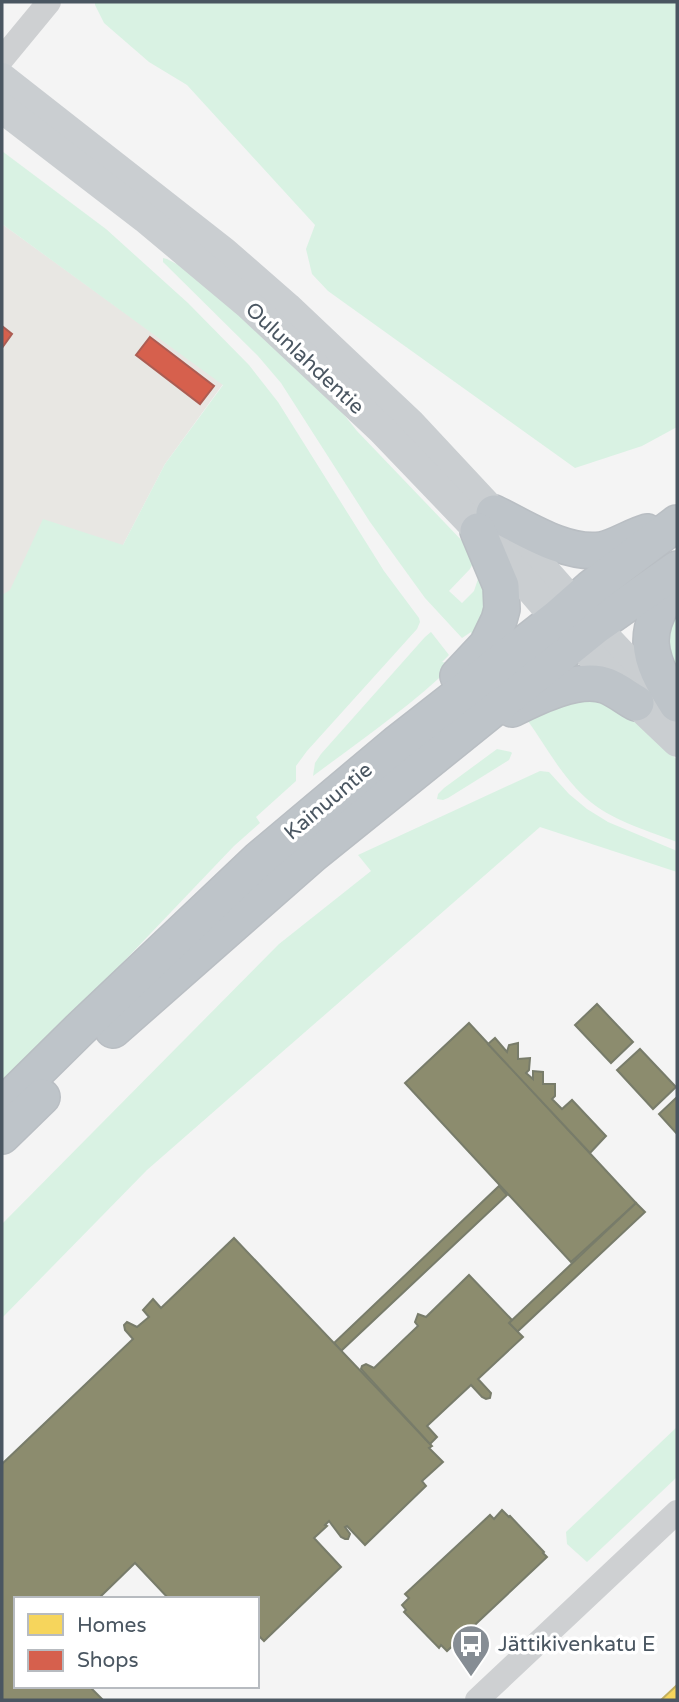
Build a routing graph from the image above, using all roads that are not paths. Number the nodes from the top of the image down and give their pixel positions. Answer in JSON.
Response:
{"nodes":[{"id":1,"x":49,"y":2,"type":"edge"},
{"id":2,"x":2,"y":60,"type":"edge"},
{"id":3,"x":2,"y":78,"type":"edge"},
{"id":4,"x":2,"y":108,"type":"edge"},
{"id":5,"x":486,"y":522,"type":"junction"},
{"id":6,"x":677,"y":523,"type":"edge"},
{"id":7,"x":677,"y":569,"type":"edge"},
{"id":8,"x":677,"y":583,"type":"edge"},
{"id":9,"x":576,"y":622,"type":"junction"},
{"id":10,"x":636,"y":703,"type":"junction"},
{"id":11,"x":677,"y":704,"type":"edge"},
{"id":12,"x":677,"y":713,"type":"edge"},
{"id":13,"x":464,"y":732,"type":"junction"},
{"id":14,"x":677,"y":742,"type":"edge"},
{"id":15,"x":396,"y":744,"type":"junction"},
{"id":16,"x":2,"y":1107,"type":"edge"},
{"id":17,"x":2,"y":1136,"type":"edge"},
{"id":18,"x":676,"y":1518,"type":"edge"},
{"id":19,"x":477,"y":1700,"type":"edge"}],
"edges":[{"from":1,"to":2,"type":"street"},
{"from":3,"to":5,"type":"main road","name":"Oulunlahdentie"},
{"from":4,"to":5,"type":"main road","name":"Oulunlahdentie"},
{"from":5,"to":6,"type":"highway"},
{"from":5,"to":9,"type":"main road","name":"Oulunlahdentie"},
{"from":5,"to":15,"type":"highway"},
{"from":6,"to":9,"type":"highway","name":"Kainuuntie"},
{"from":7,"to":9,"type":"highway","name":"Kainuuntie"},
{"from":8,"to":11,"type":"highway"},
{"from":9,"to":10,"type":"main road"},
{"from":9,"to":12,"type":"main road"},
{"from":9,"to":13,"type":"highway","name":"Kainuuntie"},
{"from":9,"to":15,"type":"highway","name":"Kainuuntie"},
{"from":10,"to":13,"type":"highway"},
{"from":10,"to":14,"type":"main road"},
{"from":13,"to":17,"type":"highway","name":"Kainuuntie"},
{"from":15,"to":16,"type":"highway","name":"Kainuuntie"},
{"from":18,"to":19,"type":"street"}]}
